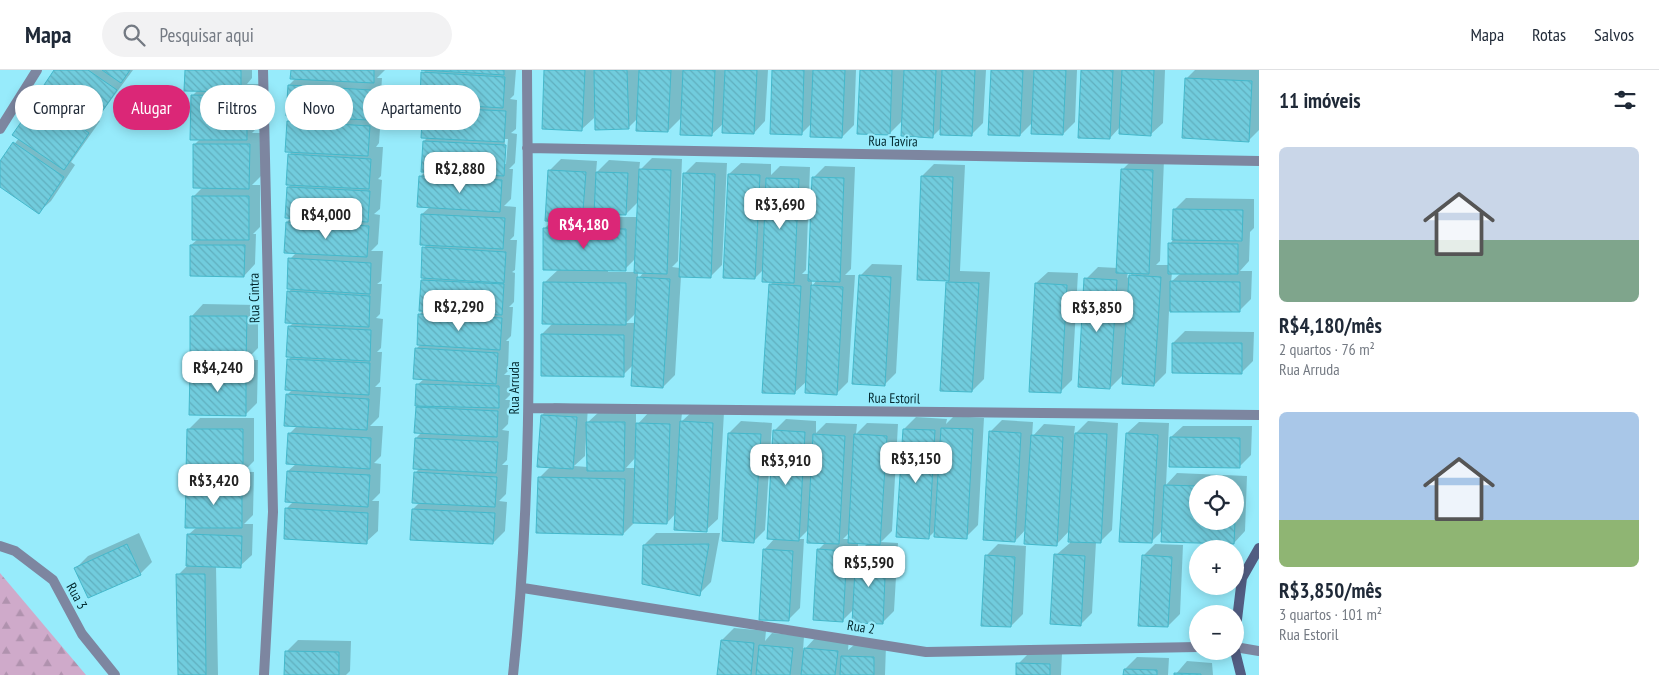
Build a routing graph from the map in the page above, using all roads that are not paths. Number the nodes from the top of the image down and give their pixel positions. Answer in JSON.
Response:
{"nodes":[{"id":1,"x":37,"y":70,"type":"edge"},
{"id":2,"x":263,"y":70,"type":"edge"},
{"id":3,"x":527,"y":70,"type":"edge"},
{"id":4,"x":0,"y":129,"type":"edge"},
{"id":5,"x":527,"y":148,"type":"junction"},
{"id":6,"x":1259,"y":161,"type":"edge"},
{"id":7,"x":528,"y":408,"type":"junction"},
{"id":8,"x":1259,"y":415,"type":"edge"},
{"id":9,"x":0,"y":546,"type":"edge"},
{"id":10,"x":1259,"y":548,"type":"edge"},
{"id":11,"x":523,"y":588,"type":"junction"},
{"id":12,"x":1239,"y":605,"type":"edge"},
{"id":13,"x":1189,"y":648,"type":"edge"},
{"id":14,"x":1244,"y":650,"type":"edge"},
{"id":15,"x":1259,"y":651,"type":"edge"},
{"id":16,"x":1238,"y":660,"type":"edge"},
{"id":17,"x":115,"y":675,"type":"edge"},
{"id":18,"x":264,"y":675,"type":"edge"},
{"id":19,"x":513,"y":675,"type":"edge"},
{"id":20,"x":1241,"y":675,"type":"edge"}],
"edges":[{"from":1,"to":4,"type":"street"},
{"from":2,"to":18,"type":"street","name":"Rua Cintra"},
{"from":3,"to":5,"type":"street","name":"Rua Arruda"},
{"from":5,"to":6,"type":"street","name":"Rua Tavira"},
{"from":5,"to":7,"type":"street","name":"Rua Arruda"},
{"from":7,"to":8,"type":"street","name":"Rua Estoril"},
{"from":7,"to":11,"type":"street","name":"Rua Arruda"},
{"from":9,"to":17,"type":"street","name":"Rua 3"},
{"from":10,"to":12,"type":"street"},
{"from":11,"to":13,"type":"street","name":"Rua 2"},
{"from":11,"to":19,"type":"street","name":"Rua Arruda"},
{"from":14,"to":15,"type":"street"},
{"from":16,"to":20,"type":"street"}]}
